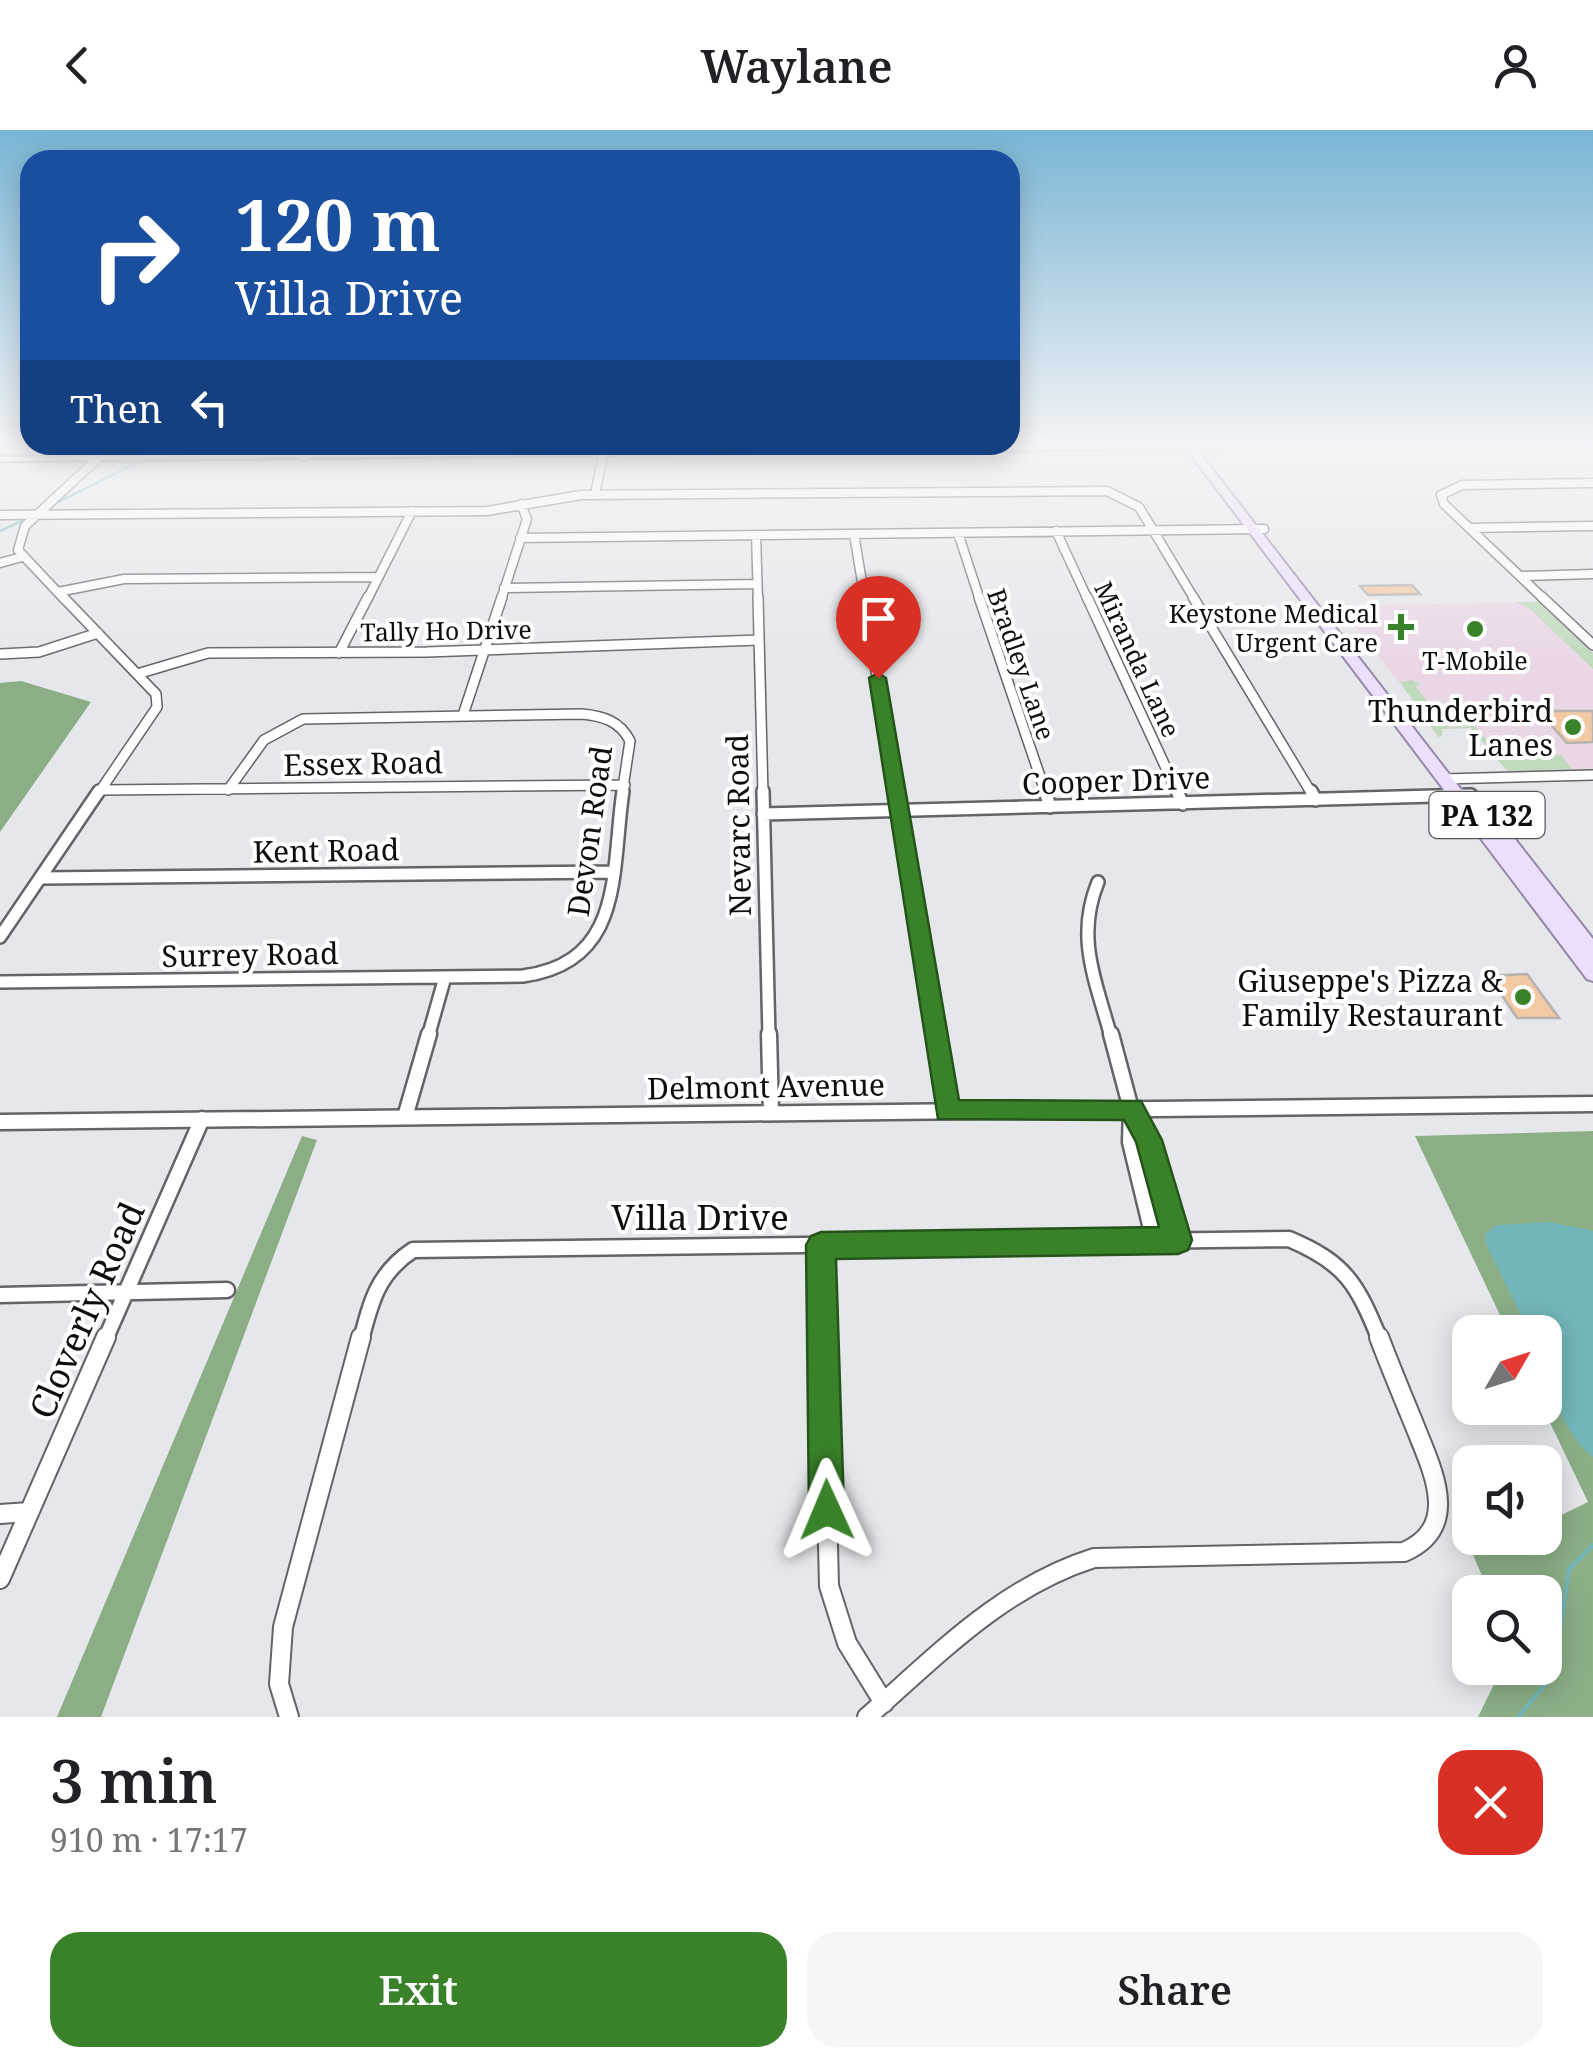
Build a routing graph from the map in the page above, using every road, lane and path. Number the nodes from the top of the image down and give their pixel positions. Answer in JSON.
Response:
{"nodes":[{"id":1,"x":35,"y":517,"type":"edge"},
{"id":2,"x":409,"y":517,"type":"edge"},
{"id":3,"x":526,"y":517,"type":"edge"},
{"id":4,"x":1144,"y":517,"type":"edge"},
{"id":5,"x":1250,"y":517,"type":"edge"},
{"id":6,"x":1458,"y":517,"type":"edge"},
{"id":7,"x":1593,"y":526,"type":"edge"},
{"id":8,"x":1469,"y":528,"type":"junction"},
{"id":9,"x":1259,"y":529,"type":"junction"},
{"id":10,"x":1153,"y":530,"type":"junction"},
{"id":11,"x":1056,"y":532,"type":"junction"},
{"id":12,"x":958,"y":533,"type":"junction"},
{"id":13,"x":854,"y":534,"type":"junction"},
{"id":14,"x":756,"y":535,"type":"junction"},
{"id":15,"x":520,"y":538,"type":"junction"},
{"id":16,"x":22,"y":557,"type":"junction"},
{"id":17,"x":0,"y":563,"type":"edge"},
{"id":18,"x":1593,"y":574,"type":"edge"},
{"id":19,"x":1520,"y":576,"type":"junction"},
{"id":20,"x":378,"y":577,"type":"junction"},
{"id":21,"x":757,"y":584,"type":"junction"},
{"id":22,"x":504,"y":588,"type":"junction"},
{"id":23,"x":58,"y":592,"type":"junction"},
{"id":24,"x":1593,"y":630,"type":"edge"},
{"id":25,"x":1578,"y":631,"type":"junction"},
{"id":26,"x":98,"y":634,"type":"junction"},
{"id":27,"x":759,"y":640,"type":"junction"},
{"id":28,"x":1593,"y":645,"type":"edge"},
{"id":29,"x":484,"y":650,"type":"junction"},
{"id":30,"x":339,"y":653,"type":"junction"},
{"id":31,"x":0,"y":654,"type":"edge"},
{"id":32,"x":137,"y":674,"type":"junction"},
{"id":33,"x":463,"y":715,"type":"junction"},
{"id":34,"x":1593,"y":775,"type":"edge"},
{"id":35,"x":624,"y":785,"type":"junction"},
{"id":36,"x":1458,"y":787,"type":"junction"},
{"id":37,"x":102,"y":790,"type":"junction"},
{"id":38,"x":228,"y":790,"type":"junction"},
{"id":39,"x":1316,"y":800,"type":"junction"},
{"id":40,"x":1184,"y":804,"type":"junction"},
{"id":41,"x":1050,"y":807,"type":"junction"},
{"id":42,"x":899,"y":811,"type":"junction"},
{"id":43,"x":763,"y":814,"type":"junction"},
{"id":44,"x":612,"y":872,"type":"junction"},
{"id":45,"x":41,"y":878,"type":"junction"},
{"id":46,"x":1098,"y":882,"type":"dead end"},
{"id":47,"x":0,"y":937,"type":"edge"},
{"id":48,"x":1593,"y":952,"type":"edge"},
{"id":49,"x":1593,"y":974,"type":"edge"},
{"id":50,"x":445,"y":976,"type":"junction"},
{"id":51,"x":501,"y":976,"type":"joint"},
{"id":52,"x":0,"y":982,"type":"edge"},
{"id":53,"x":1593,"y":1104,"type":"edge"},
{"id":54,"x":1131,"y":1109,"type":"junction"},
{"id":55,"x":948,"y":1111,"type":"junction"},
{"id":56,"x":772,"y":1113,"type":"junction"},
{"id":57,"x":405,"y":1117,"type":"junction"},
{"id":58,"x":202,"y":1120,"type":"junction"},
{"id":59,"x":0,"y":1122,"type":"edge"},
{"id":60,"x":1154,"y":1240,"type":"junction"},
{"id":61,"x":1178,"y":1240,"type":"junction"},
{"id":62,"x":821,"y":1245,"type":"junction"},
{"id":63,"x":228,"y":1290,"type":"dead end"},
{"id":64,"x":126,"y":1293,"type":"junction"},
{"id":65,"x":0,"y":1294,"type":"edge"},
{"id":66,"x":29,"y":1512,"type":"junction"},
{"id":67,"x":0,"y":1514,"type":"edge"},
{"id":68,"x":0,"y":1579,"type":"edge"},
{"id":69,"x":884,"y":1703,"type":"junction"},
{"id":70,"x":289,"y":1717,"type":"edge"},
{"id":71,"x":867,"y":1717,"type":"edge"}],
"edges":[{"from":1,"to":16,"type":"street"},
{"from":2,"to":20,"type":"street"},
{"from":3,"to":15,"type":"street"},
{"from":4,"to":10,"type":"street"},
{"from":5,"to":9,"type":"main road","number":"PA 132"},
{"from":6,"to":8,"type":"street"},
{"from":7,"to":8,"type":"street"},
{"from":8,"to":19,"type":"street"},
{"from":9,"to":10,"type":"street"},
{"from":9,"to":36,"type":"main road","number":"PA 132"},
{"from":10,"to":11,"type":"street"},
{"from":10,"to":39,"type":"street"},
{"from":11,"to":12,"type":"street"},
{"from":11,"to":40,"type":"street","name":"Miranda Lane"},
{"from":12,"to":13,"type":"street"},
{"from":12,"to":41,"type":"street","name":"Bradley Lane"},
{"from":13,"to":14,"type":"street"},
{"from":13,"to":42,"type":"street"},
{"from":14,"to":15,"type":"street"},
{"from":14,"to":21,"type":"street","name":"Nevarc Road"},
{"from":15,"to":22,"type":"street"},
{"from":16,"to":17,"type":"street"},
{"from":16,"to":23,"type":"street"},
{"from":18,"to":19,"type":"street"},
{"from":19,"to":25,"type":"street"},
{"from":20,"to":23,"type":"street"},
{"from":20,"to":30,"type":"street"},
{"from":21,"to":22,"type":"street"},
{"from":21,"to":27,"type":"street","name":"Nevarc Road"},
{"from":22,"to":29,"type":"street"},
{"from":23,"to":26,"type":"street"},
{"from":24,"to":25,"type":"street"},
{"from":25,"to":28,"type":"street"},
{"from":26,"to":31,"type":"street"},
{"from":26,"to":32,"type":"street"},
{"from":27,"to":29,"type":"street","name":"Tally Ho Drive"},
{"from":27,"to":43,"type":"street","name":"Nevarc Road"},
{"from":29,"to":30,"type":"street","name":"Tally Ho Drive"},
{"from":29,"to":33,"type":"street"},
{"from":30,"to":32,"type":"street","name":"Tally Ho Drive"},
{"from":32,"to":37,"type":"street"},
{"from":33,"to":35,"type":"street","name":"Devon Road"},
{"from":33,"to":38,"type":"street"},
{"from":34,"to":36,"type":"street","name":"Cooper Drive"},
{"from":35,"to":38,"type":"street","name":"Essex Road"},
{"from":35,"to":44,"type":"street","name":"Devon Road"},
{"from":36,"to":39,"type":"street","name":"Cooper Drive"},
{"from":36,"to":48,"type":"main road","number":"PA 132"},
{"from":36,"to":49,"type":"main road","number":"PA 132"},
{"from":37,"to":38,"type":"street","name":"Essex Road"},
{"from":37,"to":45,"type":"street"},
{"from":39,"to":40,"type":"street","name":"Cooper Drive"},
{"from":40,"to":41,"type":"street","name":"Cooper Drive"},
{"from":41,"to":42,"type":"street","name":"Cooper Drive"},
{"from":42,"to":43,"type":"street","name":"Cooper Drive"},
{"from":42,"to":55,"type":"street"},
{"from":43,"to":56,"type":"street","name":"Nevarc Road"},
{"from":44,"to":45,"type":"street","name":"Kent Road"},
{"from":44,"to":51,"type":"street","name":"Devon Road"},
{"from":45,"to":47,"type":"street"},
{"from":46,"to":54,"type":"street"},
{"from":50,"to":51,"type":"street","name":"Surrey Road"},
{"from":50,"to":52,"type":"street","name":"Surrey Road"},
{"from":50,"to":57,"type":"street"},
{"from":53,"to":54,"type":"street","name":"Delmont Avenue"},
{"from":54,"to":55,"type":"street","name":"Delmont Avenue"},
{"from":54,"to":60,"type":"street"},
{"from":54,"to":61,"type":"street"},
{"from":55,"to":56,"type":"street","name":"Delmont Avenue"},
{"from":56,"to":57,"type":"street","name":"Delmont Avenue"},
{"from":57,"to":58,"type":"street","name":"Delmont Avenue"},
{"from":58,"to":59,"type":"street","name":"Delmont Avenue"},
{"from":58,"to":64,"type":"street","name":"Cloverly Road"},
{"from":60,"to":61,"type":"street","name":"Villa Drive"},
{"from":60,"to":62,"type":"street","name":"Villa Drive"},
{"from":61,"to":69,"type":"street","name":"Villa Drive"},
{"from":62,"to":69,"type":"street"},
{"from":62,"to":70,"type":"street","name":"Villa Drive"},
{"from":63,"to":64,"type":"street"},
{"from":64,"to":65,"type":"street"},
{"from":64,"to":66,"type":"street","name":"Cloverly Road"},
{"from":66,"to":67,"type":"street"},
{"from":66,"to":68,"type":"street","name":"Cloverly Road"},
{"from":69,"to":71,"type":"street","name":"Villa Drive"}]}
